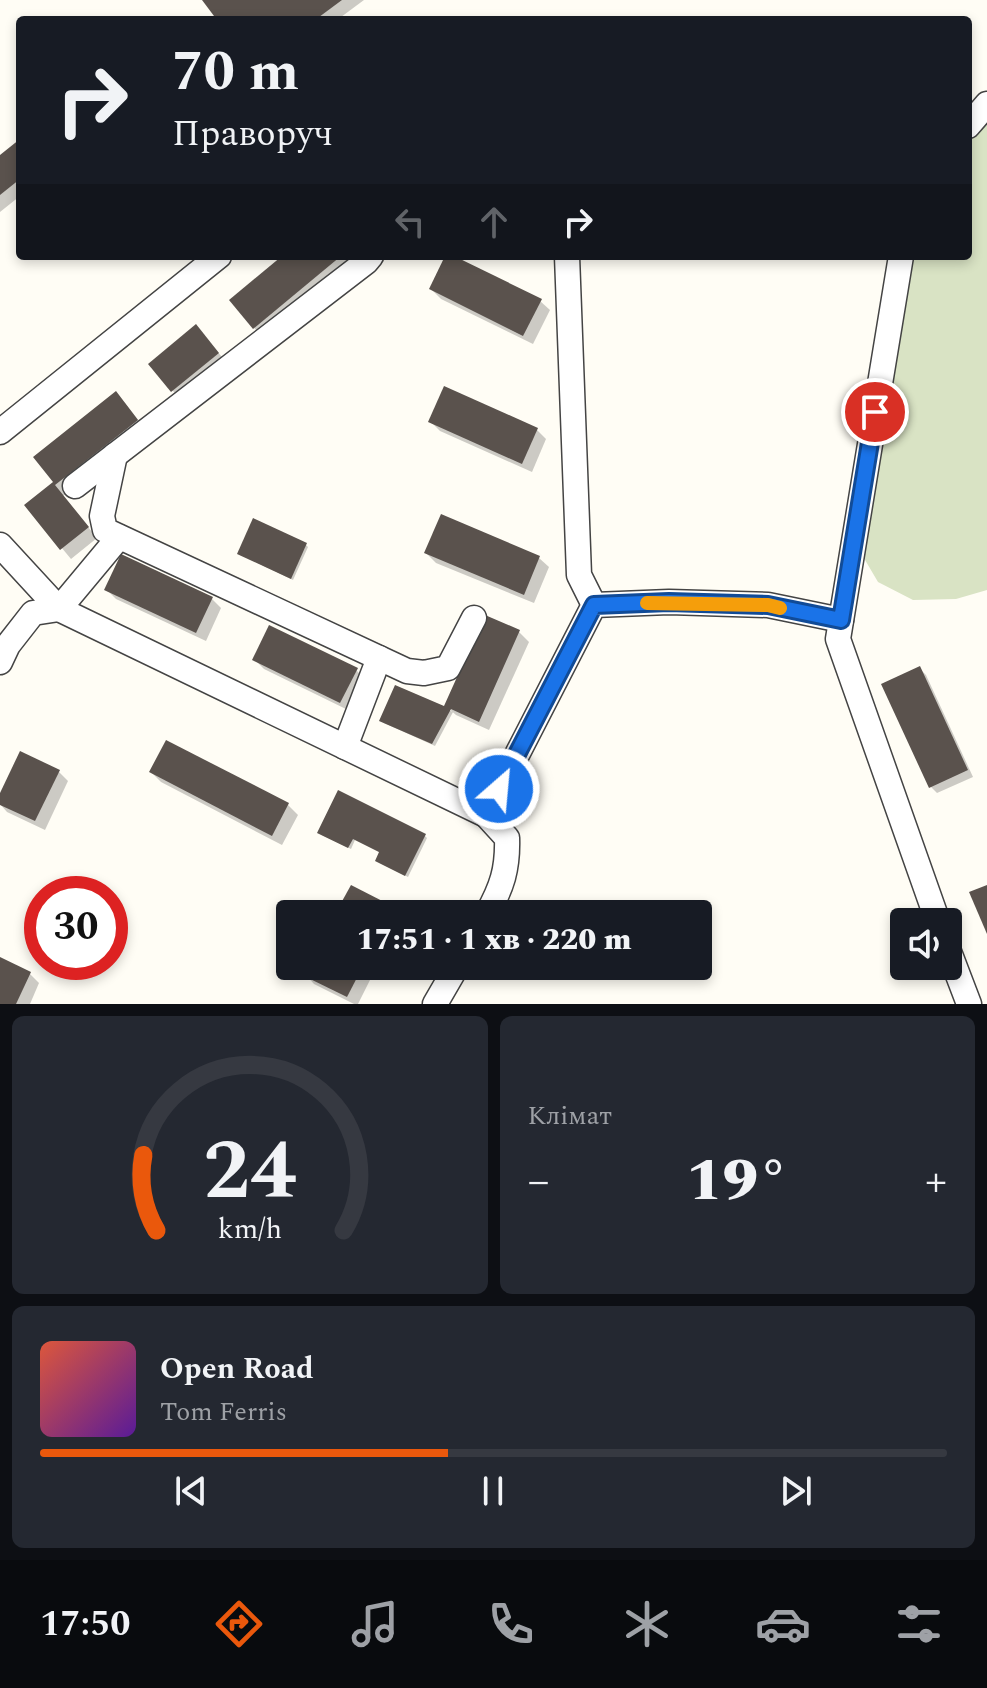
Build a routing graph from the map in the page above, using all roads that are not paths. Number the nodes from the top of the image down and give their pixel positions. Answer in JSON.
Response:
{"nodes":[{"id":1,"x":987,"y":104,"type":"edge"},
{"id":2,"x":972,"y":121,"type":"edge"},
{"id":3,"x":214,"y":260,"type":"edge"},
{"id":4,"x":368,"y":260,"type":"edge"},
{"id":5,"x":567,"y":260,"type":"edge"},
{"id":6,"x":900,"y":260,"type":"edge"},
{"id":7,"x":0,"y":432,"type":"edge"},
{"id":8,"x":115,"y":455,"type":"junction"},
{"id":9,"x":75,"y":486,"type":"dead end"},
{"id":10,"x":119,"y":537,"type":"junction"},
{"id":11,"x":0,"y":545,"type":"edge"},
{"id":12,"x":594,"y":605,"type":"junction"},
{"id":13,"x":59,"y":609,"type":"junction"},
{"id":14,"x":474,"y":618,"type":"dead end"},
{"id":15,"x":841,"y":620,"type":"junction"},
{"id":16,"x":379,"y":658,"type":"junction"},
{"id":17,"x":0,"y":662,"type":"edge"},
{"id":18,"x":345,"y":747,"type":"junction"},
{"id":19,"x":486,"y":815,"type":"junction"},
{"id":20,"x":495,"y":900,"type":"edge"},
{"id":21,"x":933,"y":908,"type":"edge"},
{"id":22,"x":449,"y":980,"type":"edge"},
{"id":23,"x":960,"y":980,"type":"edge"},
{"id":24,"x":435,"y":1004,"type":"edge"},
{"id":25,"x":969,"y":1004,"type":"edge"}],
"edges":[{"from":1,"to":2,"type":"street"},
{"from":3,"to":7,"type":"street"},
{"from":4,"to":8,"type":"street"},
{"from":5,"to":12,"type":"street"},
{"from":6,"to":15,"type":"street"},
{"from":8,"to":9,"type":"street"},
{"from":8,"to":10,"type":"street"},
{"from":10,"to":13,"type":"street"},
{"from":10,"to":16,"type":"street"},
{"from":11,"to":13,"type":"street"},
{"from":12,"to":15,"type":"street"},
{"from":12,"to":19,"type":"street"},
{"from":13,"to":17,"type":"street"},
{"from":13,"to":18,"type":"street"},
{"from":14,"to":16,"type":"street"},
{"from":15,"to":21,"type":"street"},
{"from":16,"to":18,"type":"street"},
{"from":18,"to":19,"type":"street"},
{"from":19,"to":20,"type":"street"},
{"from":22,"to":24,"type":"street"},
{"from":23,"to":25,"type":"street"}]}
